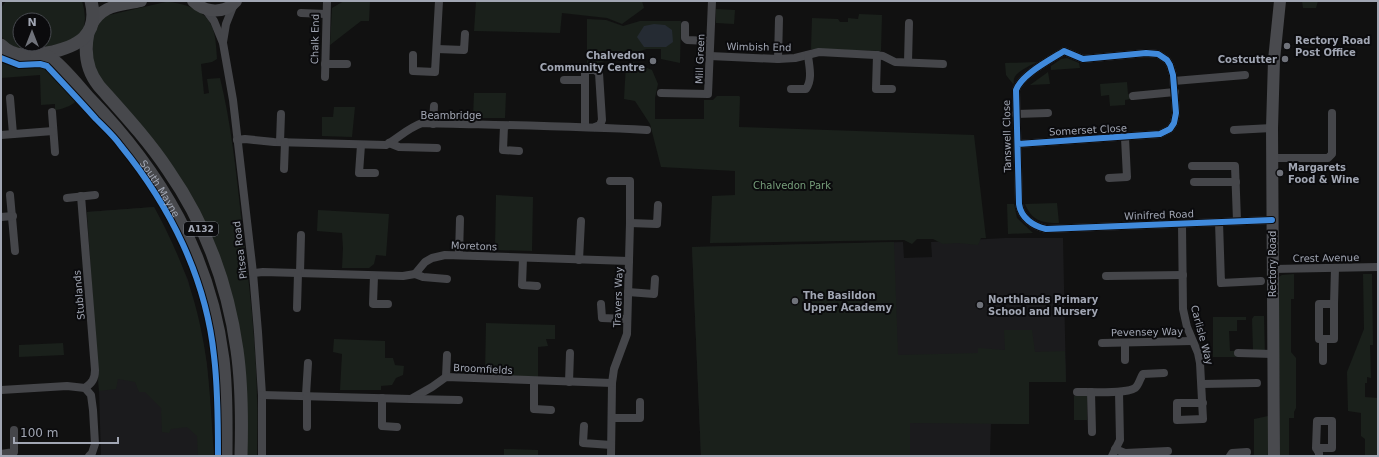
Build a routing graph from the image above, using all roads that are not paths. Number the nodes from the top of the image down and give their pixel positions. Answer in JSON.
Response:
{"nodes":[{"id":1,"x":91,"y":1,"type":"edge"},
{"id":2,"x":141,"y":1,"type":"edge"},
{"id":3,"x":193,"y":1,"type":"edge"},
{"id":4,"x":326,"y":1,"type":"edge"},
{"id":5,"x":439,"y":1,"type":"edge"},
{"id":6,"x":712,"y":1,"type":"edge"},
{"id":7,"x":1280,"y":1,"type":"edge"},
{"id":8,"x":236,"y":2,"type":"edge"},
{"id":9,"x":205,"y":9,"type":"junction"},
{"id":10,"x":301,"y":13,"type":"dead end"},
{"id":11,"x":326,"y":14,"type":"junction"},
{"id":12,"x":779,"y":20,"type":"dead end"},
{"id":13,"x":910,"y":23,"type":"dead end"},
{"id":14,"x":685,"y":25,"type":"dead end"},
{"id":15,"x":89,"y":30,"type":"junction"},
{"id":16,"x":465,"y":34,"type":"dead end"},
{"id":17,"x":710,"y":41,"type":"junction"},
{"id":18,"x":223,"y":43,"type":"junction"},
{"id":19,"x":1,"y":45,"type":"edge"},
{"id":20,"x":437,"y":49,"type":"junction"},
{"id":21,"x":37,"y":55,"type":"junction"},
{"id":22,"x":413,"y":55,"type":"dead end"},
{"id":23,"x":808,"y":55,"type":"junction"},
{"id":24,"x":877,"y":55,"type":"junction"},
{"id":25,"x":710,"y":56,"type":"junction"},
{"id":26,"x":778,"y":59,"type":"junction"},
{"id":27,"x":908,"y":62,"type":"junction"},
{"id":28,"x":325,"y":64,"type":"junction"},
{"id":29,"x":348,"y":64,"type":"dead end"},
{"id":30,"x":943,"y":64,"type":"dead end"},
{"id":31,"x":1245,"y":75,"type":"dead end"},
{"id":32,"x":325,"y":77,"type":"dead end"},
{"id":33,"x":564,"y":80,"type":"dead end"},
{"id":34,"x":585,"y":80,"type":"junction"},
{"id":35,"x":1174,"y":81,"type":"junction"},
{"id":36,"x":790,"y":89,"type":"dead end"},
{"id":37,"x":892,"y":89,"type":"dead end"},
{"id":38,"x":1175,"y":92,"type":"junction"},
{"id":39,"x":661,"y":93,"type":"dead end"},
{"id":40,"x":1133,"y":96,"type":"dead end"},
{"id":41,"x":10,"y":98,"type":"dead end"},
{"id":42,"x":434,"y":106,"type":"dead end"},
{"id":43,"x":52,"y":112,"type":"dead end"},
{"id":44,"x":1048,"y":113,"type":"dead end"},
{"id":45,"x":1332,"y":113,"type":"dead end"},
{"id":46,"x":281,"y":114,"type":"dead end"},
{"id":47,"x":1016,"y":114,"type":"junction"},
{"id":48,"x":433,"y":124,"type":"junction"},
{"id":49,"x":504,"y":126,"type":"junction"},
{"id":50,"x":584,"y":127,"type":"junction"},
{"id":51,"x":595,"y":127,"type":"junction"},
{"id":52,"x":1272,"y":128,"type":"junction"},
{"id":53,"x":647,"y":130,"type":"dead end"},
{"id":54,"x":1234,"y":130,"type":"dead end"},
{"id":55,"x":53,"y":131,"type":"junction"},
{"id":56,"x":13,"y":134,"type":"junction"},
{"id":57,"x":1,"y":135,"type":"edge"},
{"id":58,"x":1125,"y":138,"type":"junction"},
{"id":59,"x":238,"y":140,"type":"junction"},
{"id":60,"x":283,"y":142,"type":"junction"},
{"id":61,"x":389,"y":143,"type":"junction"},
{"id":62,"x":1018,"y":144,"type":"junction"},
{"id":63,"x":361,"y":145,"type":"junction"},
{"id":64,"x":437,"y":148,"type":"dead end"},
{"id":65,"x":519,"y":151,"type":"dead end"},
{"id":66,"x":55,"y":152,"type":"dead end"},
{"id":67,"x":1272,"y":158,"type":"junction"},
{"id":68,"x":1192,"y":166,"type":"dead end"},
{"id":69,"x":284,"y":170,"type":"dead end"},
{"id":70,"x":375,"y":173,"type":"dead end"},
{"id":71,"x":1109,"y":178,"type":"dead end"},
{"id":72,"x":610,"y":180,"type":"dead end"},
{"id":73,"x":1194,"y":182,"type":"dead end"},
{"id":74,"x":1236,"y":182,"type":"junction"},
{"id":75,"x":10,"y":195,"type":"dead end"},
{"id":76,"x":95,"y":195,"type":"dead end"},
{"id":77,"x":81,"y":196,"type":"junction"},
{"id":78,"x":67,"y":198,"type":"dead end"},
{"id":79,"x":658,"y":205,"type":"dead end"},
{"id":80,"x":12,"y":216,"type":"junction"},
{"id":81,"x":1,"y":217,"type":"edge"},
{"id":82,"x":460,"y":219,"type":"dead end"},
{"id":83,"x":1272,"y":220,"type":"junction"},
{"id":84,"x":582,"y":221,"type":"dead end"},
{"id":85,"x":1236,"y":221,"type":"junction"},
{"id":86,"x":1219,"y":222,"type":"junction"},
{"id":87,"x":630,"y":223,"type":"junction"},
{"id":88,"x":1182,"y":225,"type":"junction"},
{"id":89,"x":1046,"y":229,"type":"joint"},
{"id":90,"x":301,"y":235,"type":"dead end"},
{"id":91,"x":15,"y":251,"type":"dead end"},
{"id":92,"x":459,"y":255,"type":"junction"},
{"id":93,"x":523,"y":258,"type":"junction"},
{"id":94,"x":579,"y":260,"type":"junction"},
{"id":95,"x":629,"y":261,"type":"junction"},
{"id":96,"x":1378,"y":267,"type":"edge"},
{"id":97,"x":1335,"y":268,"type":"junction"},
{"id":98,"x":1274,"y":269,"type":"junction"},
{"id":99,"x":253,"y":273,"type":"junction"},
{"id":100,"x":299,"y":273,"type":"junction"},
{"id":101,"x":415,"y":274,"type":"junction"},
{"id":102,"x":1183,"y":275,"type":"junction"},
{"id":103,"x":374,"y":276,"type":"junction"},
{"id":104,"x":1106,"y":276,"type":"dead end"},
{"id":105,"x":448,"y":279,"type":"dead end"},
{"id":106,"x":655,"y":279,"type":"dead end"},
{"id":107,"x":1261,"y":281,"type":"dead end"},
{"id":108,"x":536,"y":286,"type":"dead end"},
{"id":109,"x":628,"y":292,"type":"junction"},
{"id":110,"x":388,"y":304,"type":"dead end"},
{"id":111,"x":601,"y":304,"type":"dead end"},
{"id":112,"x":1334,"y":304,"type":"junction"},
{"id":113,"x":297,"y":308,"type":"dead end"},
{"id":114,"x":627,"y":319,"type":"junction"},
{"id":115,"x":1323,"y":339,"type":"junction"},
{"id":116,"x":1192,"y":341,"type":"junction"},
{"id":117,"x":1124,"y":342,"type":"junction"},
{"id":118,"x":1102,"y":343,"type":"dead end"},
{"id":119,"x":570,"y":353,"type":"dead end"},
{"id":120,"x":1238,"y":353,"type":"dead end"},
{"id":121,"x":1273,"y":354,"type":"junction"},
{"id":122,"x":447,"y":355,"type":"dead end"},
{"id":123,"x":1125,"y":360,"type":"dead end"},
{"id":124,"x":1323,"y":361,"type":"dead end"},
{"id":125,"x":308,"y":363,"type":"dead end"},
{"id":126,"x":1164,"y":373,"type":"dead end"},
{"id":127,"x":446,"y":377,"type":"junction"},
{"id":128,"x":534,"y":381,"type":"junction"},
{"id":129,"x":569,"y":382,"type":"junction"},
{"id":130,"x":612,"y":383,"type":"junction"},
{"id":131,"x":1257,"y":383,"type":"dead end"},
{"id":132,"x":1202,"y":384,"type":"junction"},
{"id":133,"x":85,"y":388,"type":"junction"},
{"id":134,"x":1,"y":390,"type":"edge"},
{"id":135,"x":1077,"y":392,"type":"dead end"},
{"id":136,"x":1091,"y":392,"type":"junction"},
{"id":137,"x":1119,"y":392,"type":"junction"},
{"id":138,"x":262,"y":395,"type":"junction"},
{"id":139,"x":307,"y":396,"type":"junction"},
{"id":140,"x":382,"y":398,"type":"junction"},
{"id":141,"x":410,"y":399,"type":"junction"},
{"id":142,"x":459,"y":400,"type":"dead end"},
{"id":143,"x":640,"y":402,"type":"dead end"},
{"id":144,"x":1203,"y":403,"type":"dead end"},
{"id":145,"x":551,"y":410,"type":"dead end"},
{"id":146,"x":612,"y":418,"type":"junction"},
{"id":147,"x":584,"y":426,"type":"dead end"},
{"id":148,"x":307,"y":427,"type":"dead end"},
{"id":149,"x":397,"y":427,"type":"dead end"},
{"id":150,"x":14,"y":430,"type":"dead end"},
{"id":151,"x":1092,"y":432,"type":"dead end"},
{"id":152,"x":611,"y":444,"type":"junction"},
{"id":153,"x":1168,"y":451,"type":"dead end"},
{"id":154,"x":1247,"y":452,"type":"dead end"},
{"id":155,"x":1114,"y":453,"type":"edge"},
{"id":156,"x":1,"y":454,"type":"edge"},
{"id":157,"x":89,"y":456,"type":"edge"},
{"id":158,"x":226,"y":456,"type":"edge"},
{"id":159,"x":241,"y":456,"type":"edge"},
{"id":160,"x":262,"y":456,"type":"edge"},
{"id":161,"x":611,"y":456,"type":"edge"},
{"id":162,"x":1230,"y":456,"type":"edge"},
{"id":163,"x":1274,"y":456,"type":"edge"}],
"edges":[{"from":1,"to":15,"type":"main road","number":"A132"},
{"from":2,"to":15,"type":"street"},
{"from":3,"to":9,"type":"street"},
{"from":4,"to":11,"type":"street","name":"Chalk End"},
{"from":5,"to":20,"type":"street"},
{"from":6,"to":17,"type":"street","name":"Mill Green"},
{"from":7,"to":52,"type":"street","name":"Rectory Road"},
{"from":8,"to":9,"type":"street"},
{"from":8,"to":18,"type":"street","name":"Pitsea Road"},
{"from":9,"to":18,"type":"street","name":"Pitsea Road"},
{"from":10,"to":11,"type":"street"},
{"from":11,"to":28,"type":"street","name":"Chalk End"},
{"from":12,"to":26,"type":"street"},
{"from":13,"to":27,"type":"street"},
{"from":14,"to":17,"type":"street"},
{"from":15,"to":21,"type":"main road","number":"A132"},
{"from":15,"to":159,"type":"main road","name":"South Mayne","number":"A132"},
{"from":16,"to":20,"type":"street"},
{"from":17,"to":25,"type":"street","name":"Mill Green"},
{"from":18,"to":59,"type":"street","name":"Pitsea Road"},
{"from":19,"to":21,"type":"main road","number":"A132"},
{"from":20,"to":22,"type":"street"},
{"from":21,"to":158,"type":"main road","name":"South Mayne","number":"A132"},
{"from":23,"to":24,"type":"street","name":"Wimbish End"},
{"from":23,"to":26,"type":"street","name":"Wimbish End"},
{"from":23,"to":36,"type":"street"},
{"from":24,"to":27,"type":"street","name":"Wimbish End"},
{"from":24,"to":37,"type":"street"},
{"from":25,"to":26,"type":"street","name":"Wimbish End"},
{"from":25,"to":39,"type":"street","name":"Mill Green"},
{"from":27,"to":30,"type":"street","name":"Wimbish End"},
{"from":28,"to":29,"type":"street"},
{"from":28,"to":32,"type":"street","name":"Chalk End"},
{"from":31,"to":35,"type":"street"},
{"from":33,"to":34,"type":"street"},
{"from":34,"to":50,"type":"street"},
{"from":34,"to":51,"type":"street"},
{"from":35,"to":38,"type":"street"},
{"from":35,"to":47,"type":"street","name":"Tanswell Close"},
{"from":38,"to":40,"type":"street"},
{"from":38,"to":58,"type":"street","name":"Somerset Close"},
{"from":41,"to":56,"type":"street"},
{"from":42,"to":48,"type":"street"},
{"from":43,"to":55,"type":"street"},
{"from":44,"to":47,"type":"street"},
{"from":45,"to":67,"type":"street"},
{"from":46,"to":60,"type":"street"},
{"from":47,"to":62,"type":"street","name":"Tanswell Close"},
{"from":48,"to":49,"type":"street","name":"Beambridge"},
{"from":48,"to":61,"type":"street","name":"Beambridge"},
{"from":49,"to":50,"type":"street","name":"Beambridge"},
{"from":49,"to":65,"type":"street"},
{"from":50,"to":51,"type":"street","name":"Beambridge"},
{"from":51,"to":53,"type":"street","name":"Beambridge"},
{"from":52,"to":54,"type":"street"},
{"from":52,"to":67,"type":"street","name":"Rectory Road"},
{"from":55,"to":56,"type":"street"},
{"from":55,"to":66,"type":"street"},
{"from":56,"to":57,"type":"street"},
{"from":58,"to":62,"type":"street","name":"Somerset Close"},
{"from":58,"to":71,"type":"street"},
{"from":59,"to":60,"type":"street","name":"Beambridge"},
{"from":59,"to":99,"type":"street","name":"Pitsea Road"},
{"from":60,"to":63,"type":"street","name":"Beambridge"},
{"from":60,"to":69,"type":"street"},
{"from":61,"to":63,"type":"street","name":"Beambridge"},
{"from":61,"to":64,"type":"street"},
{"from":62,"to":89,"type":"street","name":"Tanswell Close"},
{"from":63,"to":70,"type":"street"},
{"from":67,"to":83,"type":"street","name":"Rectory Road"},
{"from":68,"to":74,"type":"street"},
{"from":72,"to":87,"type":"street","name":"Travers Way"},
{"from":73,"to":74,"type":"street"},
{"from":74,"to":85,"type":"street"},
{"from":75,"to":80,"type":"street"},
{"from":76,"to":77,"type":"street"},
{"from":77,"to":78,"type":"street"},
{"from":77,"to":133,"type":"street","name":"Stublands"},
{"from":79,"to":87,"type":"street"},
{"from":80,"to":81,"type":"street"},
{"from":80,"to":91,"type":"street"},
{"from":82,"to":92,"type":"street"},
{"from":83,"to":85,"type":"street","name":"Winifred Road"},
{"from":83,"to":98,"type":"street","name":"Rectory Road"},
{"from":84,"to":94,"type":"street"},
{"from":85,"to":86,"type":"street","name":"Winifred Road"},
{"from":86,"to":88,"type":"street","name":"Winifred Road"},
{"from":86,"to":107,"type":"street"},
{"from":87,"to":95,"type":"street","name":"Travers Way"},
{"from":88,"to":89,"type":"street","name":"Winifred Road"},
{"from":88,"to":102,"type":"street","name":"Carlisle Way"},
{"from":90,"to":100,"type":"street"},
{"from":92,"to":93,"type":"street","name":"Moretons"},
{"from":92,"to":101,"type":"street","name":"Moretons"},
{"from":93,"to":94,"type":"street","name":"Moretons"},
{"from":93,"to":108,"type":"street"},
{"from":94,"to":95,"type":"street","name":"Moretons"},
{"from":95,"to":109,"type":"street","name":"Travers Way"},
{"from":96,"to":97,"type":"street","name":"Crest Avenue"},
{"from":97,"to":98,"type":"street","name":"Crest Avenue"},
{"from":97,"to":112,"type":"street"},
{"from":98,"to":121,"type":"street","name":"Rectory Road"},
{"from":99,"to":100,"type":"street"},
{"from":99,"to":138,"type":"street","name":"Pitsea Road"},
{"from":100,"to":103,"type":"street"},
{"from":100,"to":113,"type":"street"},
{"from":101,"to":103,"type":"street"},
{"from":101,"to":105,"type":"street"},
{"from":102,"to":104,"type":"street"},
{"from":102,"to":116,"type":"street","name":"Carlisle Way"},
{"from":103,"to":110,"type":"street"},
{"from":106,"to":109,"type":"street"},
{"from":109,"to":114,"type":"street","name":"Travers Way"},
{"from":111,"to":114,"type":"street"},
{"from":112,"to":115,"type":"street"},
{"from":112,"to":115,"type":"street"},
{"from":114,"to":130,"type":"street","name":"Travers Way"},
{"from":115,"to":124,"type":"street"},
{"from":116,"to":117,"type":"street","name":"Pevensey Way"},
{"from":116,"to":132,"type":"street","name":"Carlisle Way"},
{"from":117,"to":118,"type":"street","name":"Pevensey Way"},
{"from":117,"to":123,"type":"street"},
{"from":119,"to":129,"type":"street"},
{"from":120,"to":121,"type":"street"},
{"from":121,"to":163,"type":"street","name":"Rectory Road"},
{"from":122,"to":127,"type":"street"},
{"from":125,"to":139,"type":"street"},
{"from":126,"to":137,"type":"street"},
{"from":127,"to":128,"type":"street","name":"Broomfields"},
{"from":127,"to":141,"type":"street","name":"Broomfields"},
{"from":128,"to":129,"type":"street","name":"Broomfields"},
{"from":128,"to":145,"type":"street"},
{"from":129,"to":130,"type":"street","name":"Broomfields"},
{"from":130,"to":146,"type":"street","name":"Travers Way"},
{"from":131,"to":132,"type":"street"},
{"from":132,"to":144,"type":"street","name":"Carlisle Way"},
{"from":133,"to":134,"type":"street"},
{"from":133,"to":157,"type":"street"},
{"from":135,"to":136,"type":"street"},
{"from":136,"to":137,"type":"street"},
{"from":136,"to":151,"type":"street"},
{"from":137,"to":155,"type":"street"},
{"from":138,"to":139,"type":"street"},
{"from":138,"to":160,"type":"street","name":"Pitsea Road"},
{"from":139,"to":140,"type":"street"},
{"from":139,"to":148,"type":"street"},
{"from":140,"to":141,"type":"street"},
{"from":140,"to":149,"type":"street"},
{"from":141,"to":142,"type":"street"},
{"from":143,"to":146,"type":"street"},
{"from":146,"to":152,"type":"street","name":"Travers Way"},
{"from":147,"to":152,"type":"street"},
{"from":150,"to":156,"type":"street"},
{"from":152,"to":161,"type":"street","name":"Travers Way"},
{"from":153,"to":155,"type":"street"},
{"from":154,"to":162,"type":"street"}]}
